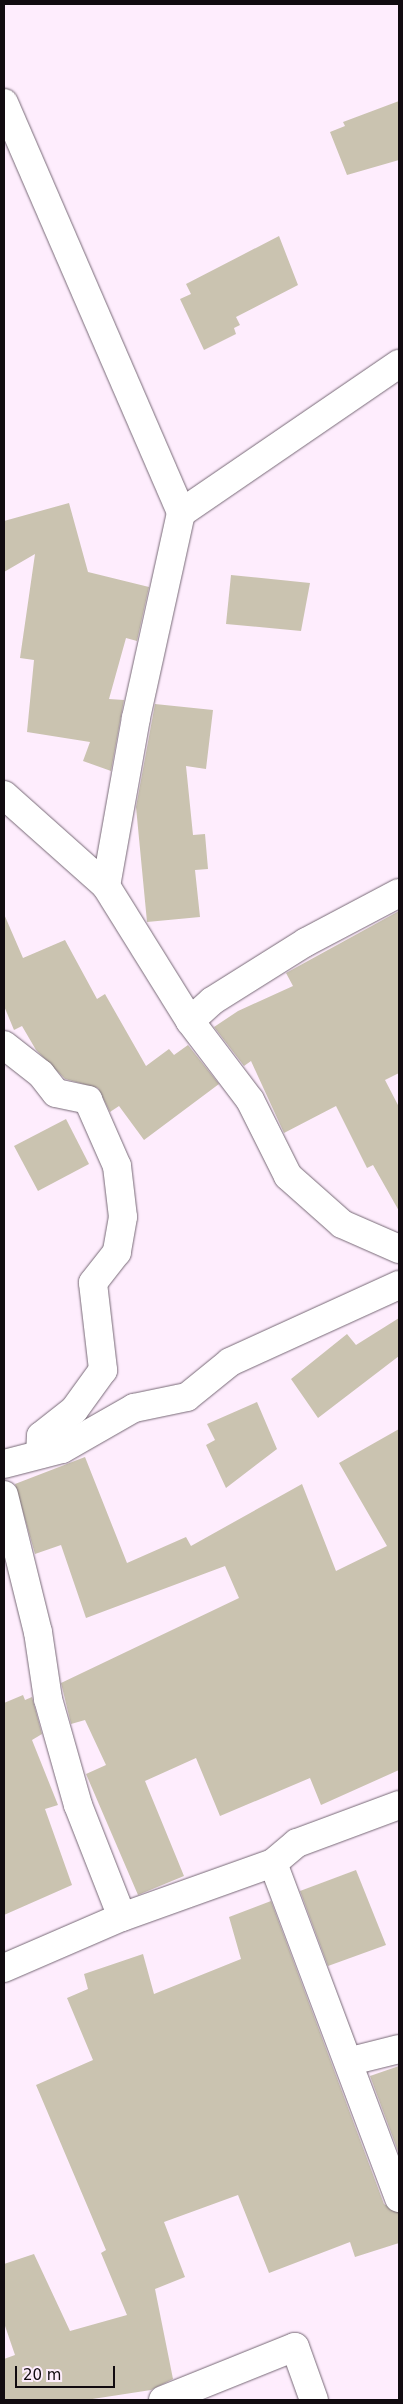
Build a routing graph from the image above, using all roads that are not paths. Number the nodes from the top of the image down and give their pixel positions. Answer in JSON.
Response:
{"nodes":[{"id":1,"x":4,"y":103,"type":"edge"},
{"id":2,"x":399,"y":364,"type":"edge"},
{"id":3,"x":181,"y":513,"type":"junction"},
{"id":4,"x":4,"y":795,"type":"edge"},
{"id":5,"x":106,"y":886,"type":"junction"},
{"id":6,"x":399,"y":893,"type":"edge"},
{"id":7,"x":190,"y":1021,"type":"junction"},
{"id":8,"x":4,"y":1045,"type":"edge"},
{"id":9,"x":399,"y":1249,"type":"edge"},
{"id":10,"x":399,"y":1284,"type":"edge"},
{"id":11,"x":40,"y":1454,"type":"junction"},
{"id":12,"x":4,"y":1464,"type":"edge"},
{"id":13,"x":4,"y":1495,"type":"edge"},
{"id":14,"x":399,"y":1805,"type":"edge"},
{"id":15,"x":273,"y":1863,"type":"junction"},
{"id":16,"x":122,"y":1917,"type":"junction"},
{"id":17,"x":4,"y":1968,"type":"edge"},
{"id":18,"x":399,"y":2049,"type":"edge"},
{"id":19,"x":351,"y":2061,"type":"junction"},
{"id":20,"x":399,"y":2198,"type":"edge"},
{"id":21,"x":163,"y":2400,"type":"edge"},
{"id":22,"x":314,"y":2400,"type":"edge"}],
"edges":[{"from":1,"to":3,"type":"street"},
{"from":2,"to":3,"type":"street"},
{"from":3,"to":5,"type":"street"},
{"from":4,"to":5,"type":"street"},
{"from":5,"to":7,"type":"street"},
{"from":6,"to":7,"type":"street"},
{"from":7,"to":9,"type":"street"},
{"from":8,"to":11,"type":"street"},
{"from":10,"to":11,"type":"street"},
{"from":11,"to":12,"type":"street"},
{"from":13,"to":16,"type":"street"},
{"from":14,"to":15,"type":"street"},
{"from":15,"to":16,"type":"street"},
{"from":15,"to":19,"type":"street"},
{"from":16,"to":17,"type":"street"},
{"from":18,"to":19,"type":"street"},
{"from":19,"to":20,"type":"street"},
{"from":21,"to":22,"type":"street"}]}
